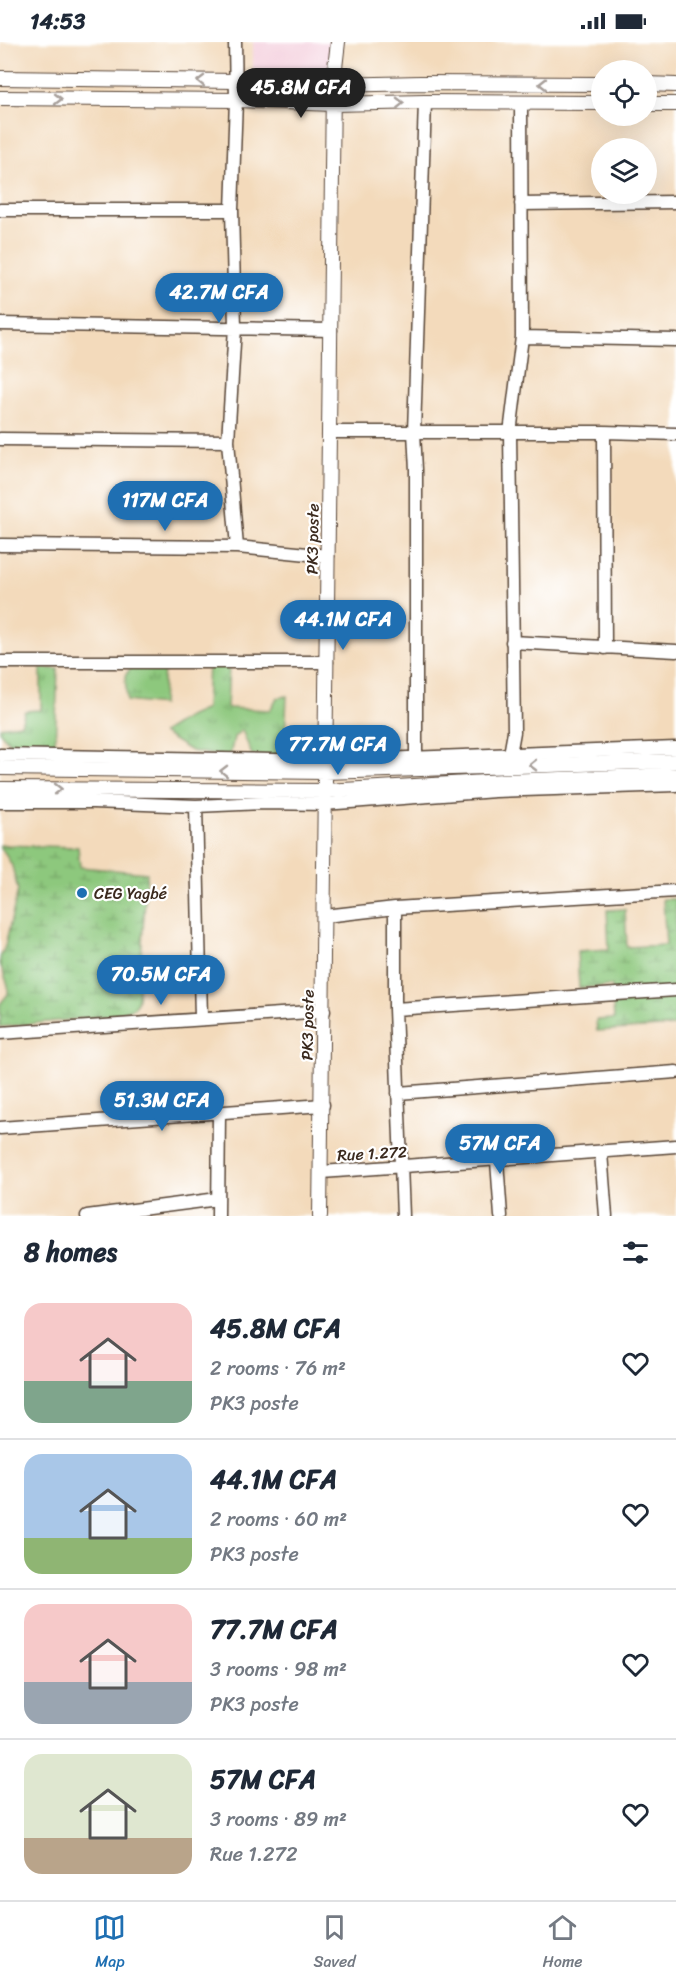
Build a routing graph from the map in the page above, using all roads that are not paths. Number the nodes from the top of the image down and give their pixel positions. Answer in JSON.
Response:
{"nodes":[{"id":1,"x":235,"y":42,"type":"edge"},
{"id":2,"x":338,"y":42,"type":"edge"},
{"id":3,"x":0,"y":78,"type":"edge"},
{"id":4,"x":236,"y":81,"type":"junction"},
{"id":5,"x":591,"y":84,"type":"edge"},
{"id":6,"x":657,"y":84,"type":"edge"},
{"id":7,"x":333,"y":85,"type":"junction"},
{"id":8,"x":676,"y":85,"type":"edge"},
{"id":9,"x":0,"y":98,"type":"edge"},
{"id":10,"x":236,"y":100,"type":"junction"},
{"id":11,"x":425,"y":102,"type":"junction"},
{"id":12,"x":521,"y":103,"type":"junction"},
{"id":13,"x":333,"y":104,"type":"junction"},
{"id":14,"x":591,"y":104,"type":"edge"},
{"id":15,"x":657,"y":104,"type":"edge"},
{"id":16,"x":676,"y":104,"type":"edge"},
{"id":17,"x":676,"y":202,"type":"edge"},
{"id":18,"x":521,"y":204,"type":"junction"},
{"id":19,"x":0,"y":210,"type":"edge"},
{"id":20,"x":232,"y":210,"type":"junction"},
{"id":21,"x":0,"y":324,"type":"edge"},
{"id":22,"x":235,"y":327,"type":"junction"},
{"id":23,"x":331,"y":330,"type":"junction"},
{"id":24,"x":522,"y":337,"type":"junction"},
{"id":25,"x":676,"y":340,"type":"edge"},
{"id":26,"x":329,"y":432,"type":"junction"},
{"id":27,"x":414,"y":432,"type":"junction"},
{"id":28,"x":604,"y":432,"type":"junction"},
{"id":29,"x":510,"y":433,"type":"junction"},
{"id":30,"x":676,"y":434,"type":"edge"},
{"id":31,"x":0,"y":439,"type":"edge"},
{"id":32,"x":228,"y":441,"type":"junction"},
{"id":33,"x":0,"y":544,"type":"edge"},
{"id":34,"x":237,"y":547,"type":"junction"},
{"id":35,"x":328,"y":556,"type":"junction"},
{"id":36,"x":512,"y":642,"type":"junction"},
{"id":37,"x":605,"y":648,"type":"junction"},
{"id":38,"x":676,"y":651,"type":"edge"},
{"id":39,"x":0,"y":662,"type":"edge"},
{"id":40,"x":327,"y":662,"type":"junction"},
{"id":41,"x":676,"y":748,"type":"edge"},
{"id":42,"x":510,"y":754,"type":"junction"},
{"id":43,"x":0,"y":755,"type":"edge"},
{"id":44,"x":416,"y":758,"type":"junction"},
{"id":45,"x":676,"y":761,"type":"edge"},
{"id":46,"x":325,"y":767,"type":"junction"},
{"id":47,"x":0,"y":768,"type":"edge"},
{"id":48,"x":676,"y":775,"type":"edge"},
{"id":49,"x":676,"y":785,"type":"edge"},
{"id":50,"x":0,"y":789,"type":"edge"},
{"id":51,"x":324,"y":798,"type":"junction"},
{"id":52,"x":0,"y":802,"type":"edge"},
{"id":53,"x":196,"y":806,"type":"junction"},
{"id":54,"x":676,"y":891,"type":"edge"},
{"id":55,"x":395,"y":908,"type":"junction"},
{"id":56,"x":325,"y":916,"type":"junction"},
{"id":57,"x":676,"y":990,"type":"edge"},
{"id":58,"x":395,"y":1009,"type":"junction"},
{"id":59,"x":324,"y":1011,"type":"junction"},
{"id":60,"x":201,"y":1018,"type":"junction"},
{"id":61,"x":0,"y":1033,"type":"edge"},
{"id":62,"x":676,"y":1072,"type":"edge"},
{"id":63,"x":398,"y":1093,"type":"junction"},
{"id":64,"x":322,"y":1105,"type":"junction"},
{"id":65,"x":219,"y":1113,"type":"junction"},
{"id":66,"x":0,"y":1128,"type":"edge"},
{"id":67,"x":676,"y":1146,"type":"edge"},
{"id":68,"x":601,"y":1153,"type":"junction"},
{"id":69,"x":497,"y":1161,"type":"junction"},
{"id":70,"x":401,"y":1168,"type":"junction"},
{"id":71,"x":322,"y":1172,"type":"junction"},
{"id":72,"x":218,"y":1199,"type":"junction"},
{"id":73,"x":87,"y":1216,"type":"edge"},
{"id":74,"x":218,"y":1216,"type":"edge"},
{"id":75,"x":320,"y":1216,"type":"edge"},
{"id":76,"x":403,"y":1216,"type":"edge"},
{"id":77,"x":501,"y":1216,"type":"edge"},
{"id":78,"x":606,"y":1216,"type":"edge"}],
"edges":[{"from":1,"to":4,"type":"street"},
{"from":2,"to":7,"type":"street","name":"PK3 poste"},
{"from":4,"to":3,"type":"street","one_way":true},
{"from":4,"to":7,"type":"street"},
{"from":4,"to":10,"type":"street"},
{"from":5,"to":7,"type":"street","one_way":true},
{"from":6,"to":8,"type":"street"},
{"from":7,"to":13,"type":"street","name":"PK3 poste"},
{"from":9,"to":10,"type":"street","one_way":true},
{"from":10,"to":13,"type":"street"},
{"from":10,"to":20,"type":"street"},
{"from":11,"to":12,"type":"street"},
{"from":13,"to":11,"type":"street","one_way":true},
{"from":11,"to":27,"type":"street"},
{"from":12,"to":14,"type":"street"},
{"from":12,"to":18,"type":"street"},
{"from":13,"to":23,"type":"street","name":"PK3 poste"},
{"from":15,"to":16,"type":"street"},
{"from":17,"to":18,"type":"street"},
{"from":18,"to":24,"type":"street"},
{"from":19,"to":20,"type":"street"},
{"from":20,"to":22,"type":"street"},
{"from":21,"to":22,"type":"street"},
{"from":22,"to":23,"type":"street"},
{"from":22,"to":32,"type":"street"},
{"from":23,"to":26,"type":"street","name":"PK3 poste"},
{"from":24,"to":25,"type":"street"},
{"from":24,"to":29,"type":"street"},
{"from":26,"to":27,"type":"street"},
{"from":26,"to":35,"type":"street","name":"PK3 poste"},
{"from":27,"to":29,"type":"street"},
{"from":27,"to":44,"type":"street"},
{"from":28,"to":29,"type":"street"},
{"from":28,"to":30,"type":"street"},
{"from":28,"to":37,"type":"street"},
{"from":29,"to":36,"type":"street"},
{"from":31,"to":32,"type":"street"},
{"from":32,"to":34,"type":"street"},
{"from":33,"to":34,"type":"street"},
{"from":34,"to":35,"type":"street"},
{"from":35,"to":40,"type":"street","name":"PK3 poste"},
{"from":36,"to":37,"type":"street"},
{"from":36,"to":42,"type":"street"},
{"from":37,"to":38,"type":"street"},
{"from":39,"to":40,"type":"street"},
{"from":40,"to":46,"type":"street","name":"PK3 poste"},
{"from":41,"to":42,"type":"street"},
{"from":42,"to":44,"type":"street"},
{"from":43,"to":46,"type":"street"},
{"from":44,"to":46,"type":"street"},
{"from":45,"to":46,"type":"street","one_way":true},
{"from":46,"to":47,"type":"street","one_way":true},
{"from":46,"to":51,"type":"street","name":"PK3 poste"},
{"from":48,"to":51,"type":"street"},
{"from":49,"to":51,"type":"street"},
{"from":50,"to":51,"type":"street","one_way":true},
{"from":51,"to":53,"type":"street"},
{"from":51,"to":56,"type":"street","name":"PK3 poste"},
{"from":52,"to":53,"type":"street"},
{"from":53,"to":60,"type":"street"},
{"from":54,"to":55,"type":"street"},
{"from":55,"to":56,"type":"street"},
{"from":55,"to":58,"type":"street"},
{"from":56,"to":59,"type":"street","name":"PK3 poste"},
{"from":57,"to":58,"type":"street"},
{"from":58,"to":63,"type":"street"},
{"from":59,"to":60,"type":"street"},
{"from":59,"to":64,"type":"street","name":"PK3 poste"},
{"from":60,"to":61,"type":"street"},
{"from":62,"to":63,"type":"street"},
{"from":63,"to":70,"type":"street"},
{"from":64,"to":65,"type":"street"},
{"from":64,"to":71,"type":"street","name":"PK3 poste"},
{"from":65,"to":66,"type":"street"},
{"from":65,"to":72,"type":"street"},
{"from":67,"to":68,"type":"street","name":"Rue 1.272"},
{"from":68,"to":69,"type":"street","name":"Rue 1.272"},
{"from":68,"to":78,"type":"street"},
{"from":69,"to":70,"type":"street","name":"Rue 1.272"},
{"from":69,"to":77,"type":"street"},
{"from":70,"to":71,"type":"street","name":"Rue 1.272"},
{"from":70,"to":76,"type":"street"},
{"from":71,"to":75,"type":"street","name":"PK3 poste"},
{"from":72,"to":73,"type":"street"},
{"from":72,"to":74,"type":"street"}]}
